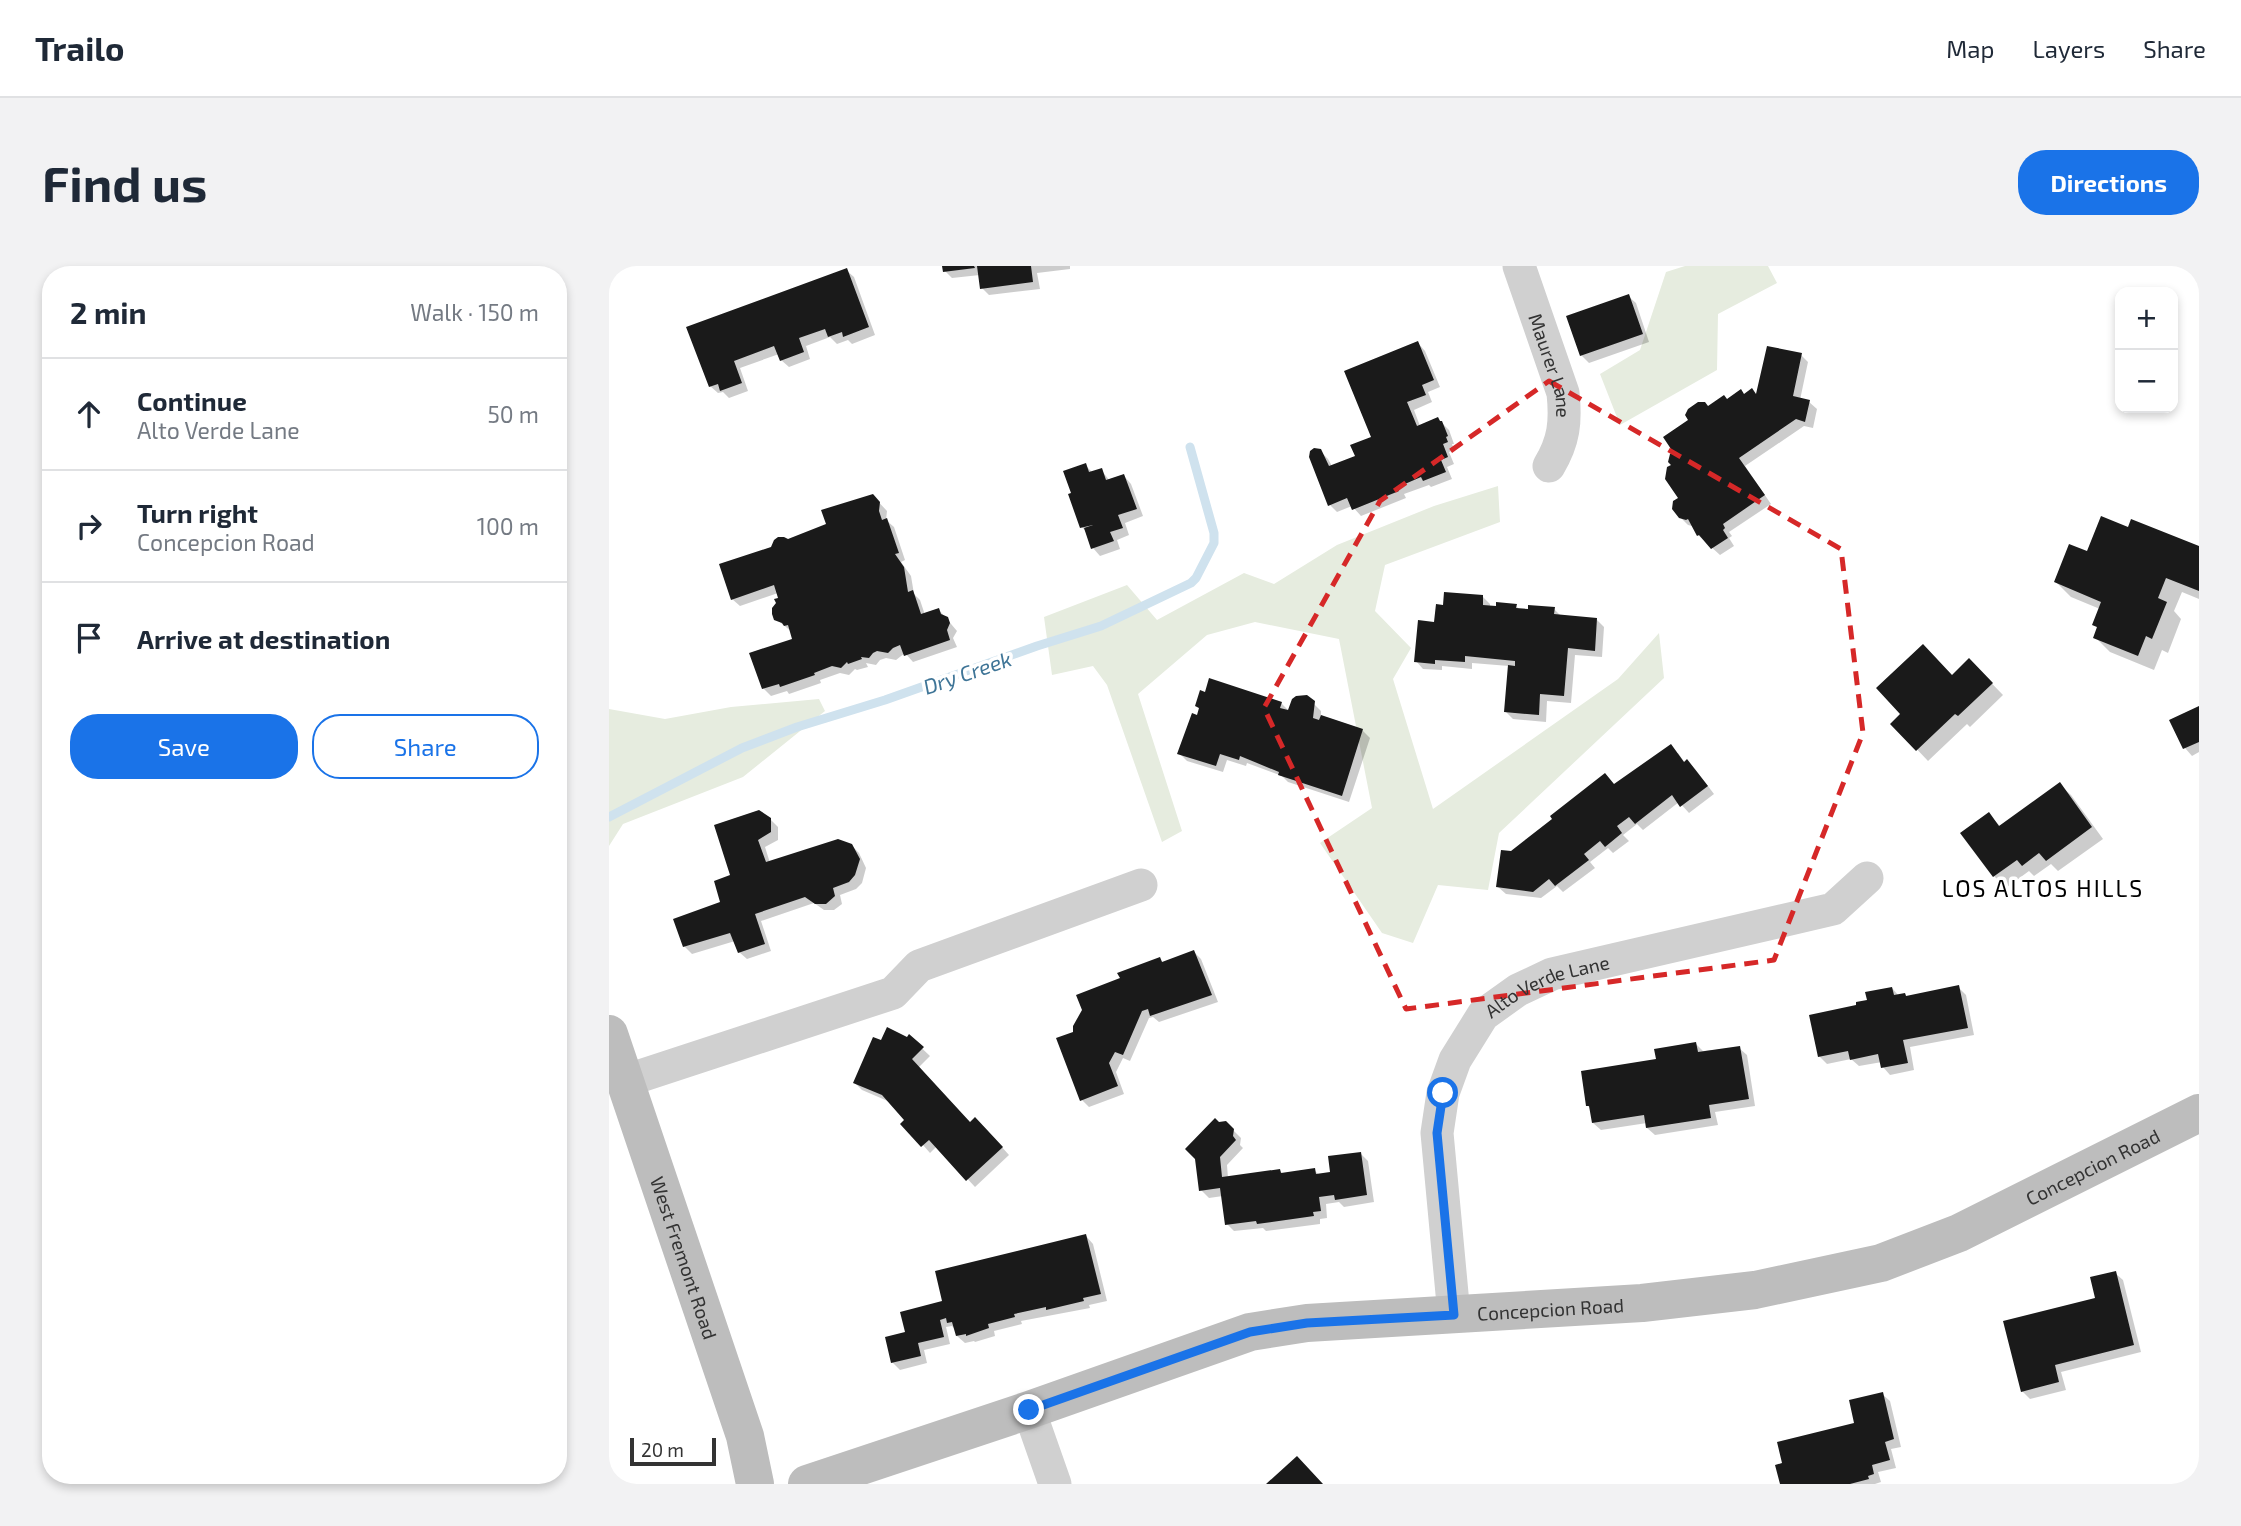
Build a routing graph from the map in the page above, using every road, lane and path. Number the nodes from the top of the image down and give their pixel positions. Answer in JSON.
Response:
{"nodes":[{"id":1,"x":1519,"y":266,"type":"edge"},
{"id":2,"x":1549,"y":466,"type":"dead end"},
{"id":3,"x":1867,"y":878,"type":"dead end"},
{"id":4,"x":1141,"y":885,"type":"dead end"},
{"id":5,"x":609,"y":1034,"type":"edge"},
{"id":6,"x":625,"y":1082,"type":"junction"},
{"id":7,"x":2199,"y":1113,"type":"edge"},
{"id":8,"x":1454,"y":1315,"type":"junction"},
{"id":9,"x":1029,"y":1410,"type":"junction"},
{"id":10,"x":755,"y":1484,"type":"edge"},
{"id":11,"x":807,"y":1484,"type":"edge"},
{"id":12,"x":1055,"y":1484,"type":"edge"}],
"edges":[{"from":1,"to":2,"type":"street","name":"Maurer Lane"},
{"from":3,"to":8,"type":"street","name":"Alto Verde Lane"},
{"from":4,"to":6,"type":"street"},
{"from":5,"to":6,"type":"street","name":"West Fremont Road"},
{"from":6,"to":10,"type":"street","name":"West Fremont Road"},
{"from":7,"to":8,"type":"street","name":"Concepcion Road"},
{"from":8,"to":9,"type":"street","name":"Concepcion Road"},
{"from":9,"to":11,"type":"street","name":"Concepcion Road"},
{"from":9,"to":12,"type":"street"}]}
